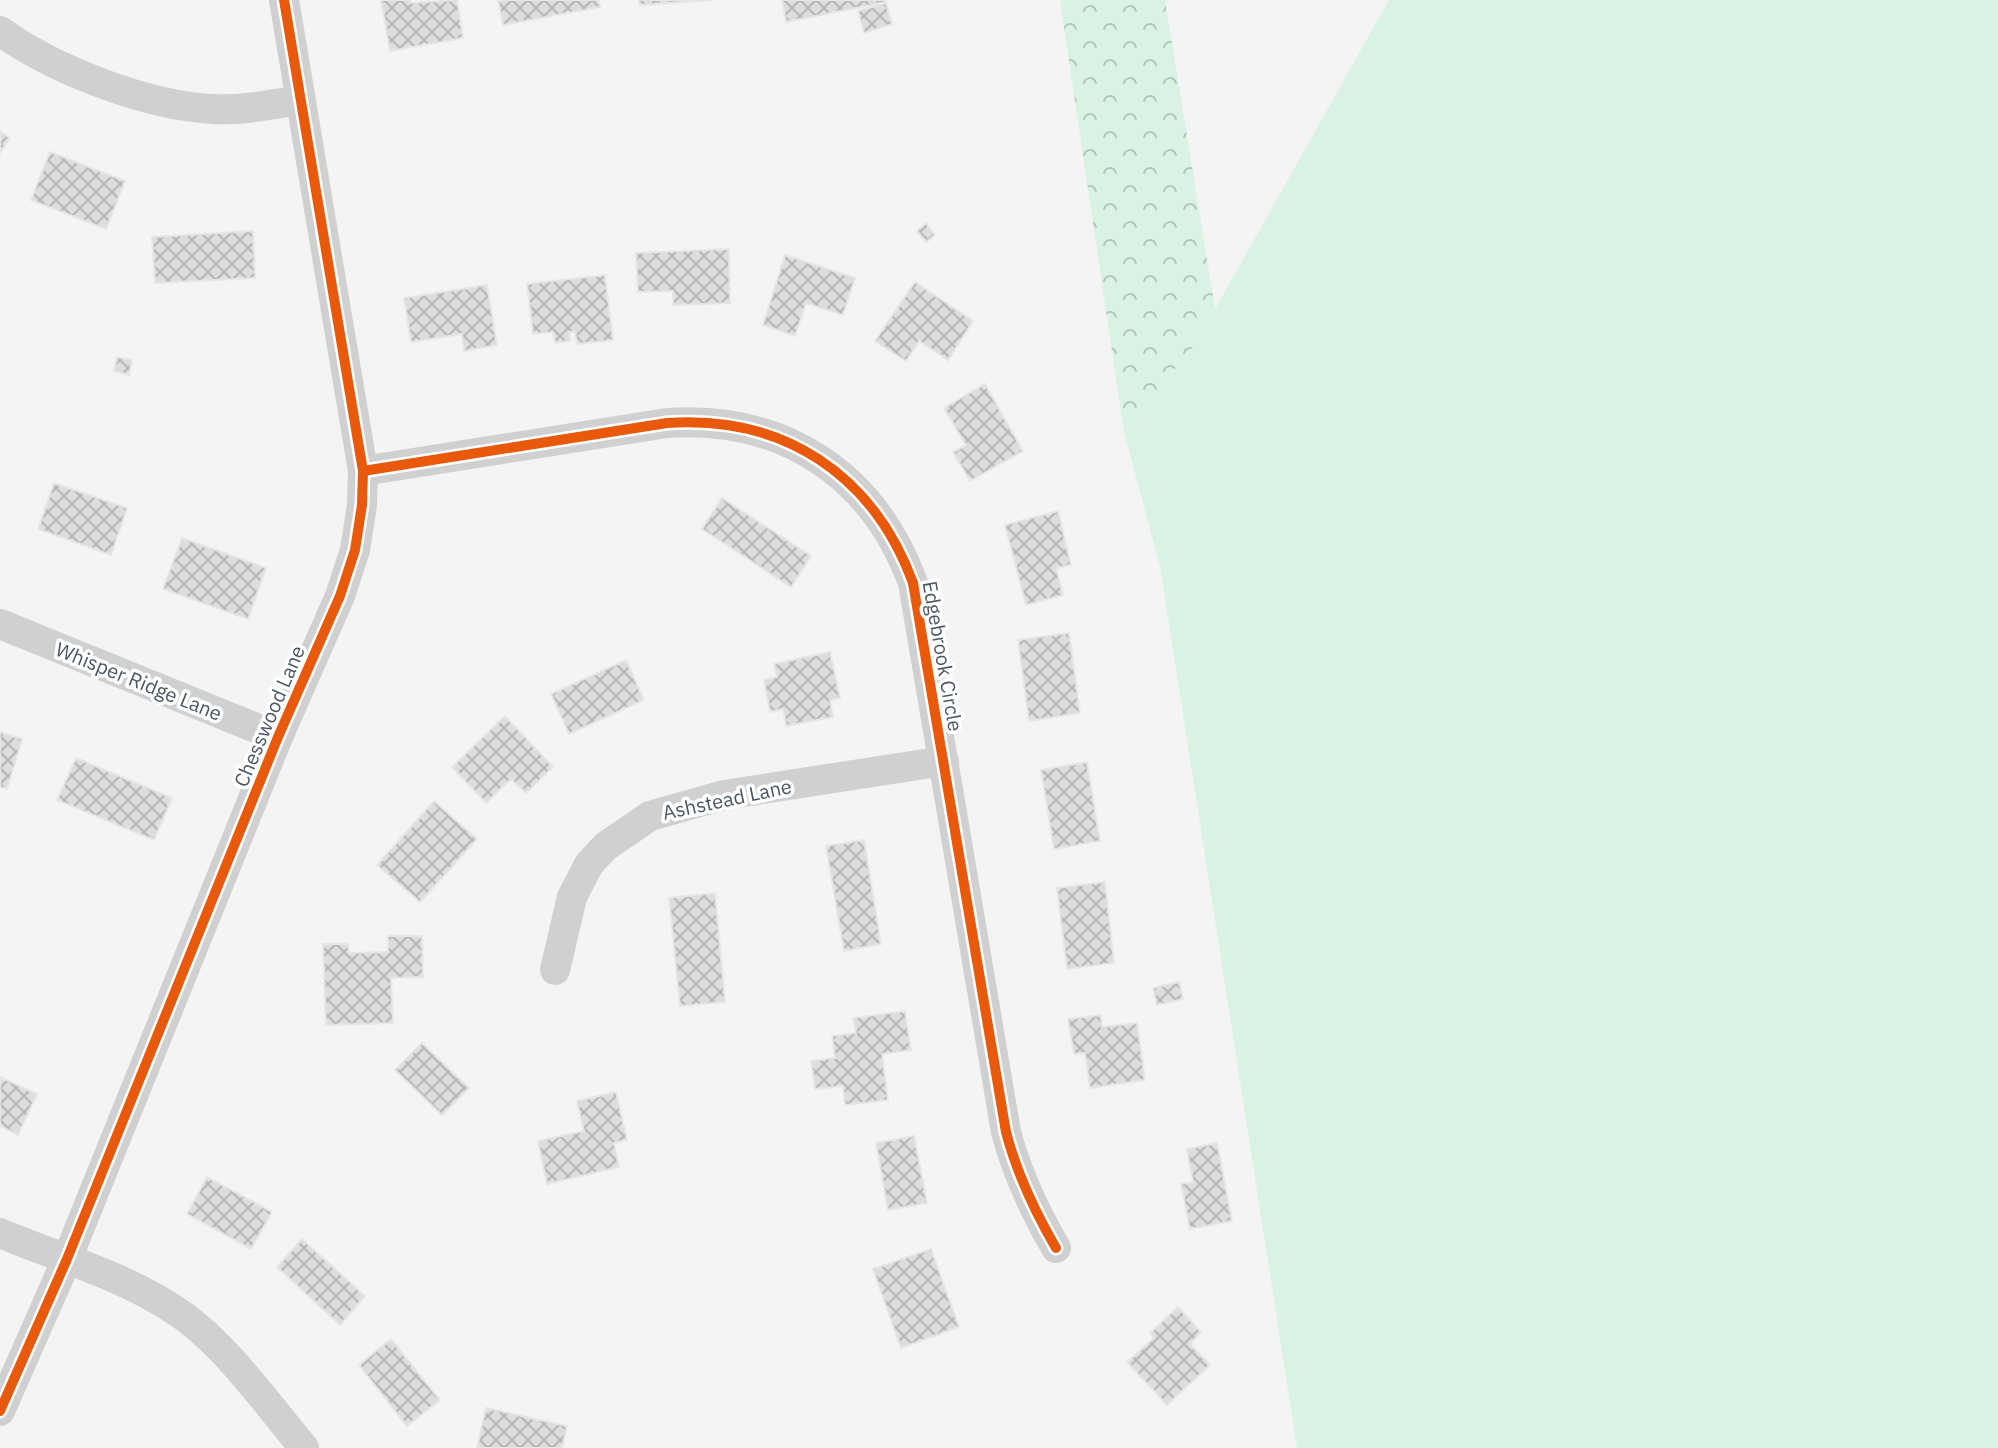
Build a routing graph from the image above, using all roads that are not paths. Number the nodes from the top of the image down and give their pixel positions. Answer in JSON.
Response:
{"nodes":[{"id":1,"x":284,"y":0,"type":"edge"},
{"id":2,"x":0,"y":31,"type":"edge"},
{"id":3,"x":300,"y":100,"type":"junction"},
{"id":4,"x":363,"y":471,"type":"junction"},
{"id":5,"x":0,"y":624,"type":"edge"},
{"id":6,"x":278,"y":737,"type":"junction"},
{"id":7,"x":944,"y":761,"type":"junction"},
{"id":8,"x":555,"y":970,"type":"dead end"},
{"id":9,"x":0,"y":1233,"type":"edge"},
{"id":10,"x":1056,"y":1248,"type":"dead end"},
{"id":11,"x":67,"y":1259,"type":"junction"},
{"id":12,"x":0,"y":1411,"type":"edge"},
{"id":13,"x":304,"y":1448,"type":"edge"}],
"edges":[{"from":1,"to":3,"type":"street","name":"Chesswood Lane"},
{"from":2,"to":3,"type":"street"},
{"from":3,"to":4,"type":"street","name":"Chesswood Lane"},
{"from":4,"to":6,"type":"street","name":"Chesswood Lane"},
{"from":4,"to":7,"type":"street","name":"Edgebrook Circle"},
{"from":5,"to":6,"type":"street","name":"Whisper Ridge Lane"},
{"from":6,"to":11,"type":"street","name":"Chesswood Lane"},
{"from":7,"to":8,"type":"street","name":"Ashstead Lane"},
{"from":7,"to":10,"type":"street","name":"Edgebrook Circle"},
{"from":9,"to":11,"type":"street"},
{"from":11,"to":12,"type":"street","name":"Chesswood Lane"},
{"from":11,"to":13,"type":"street"}]}
